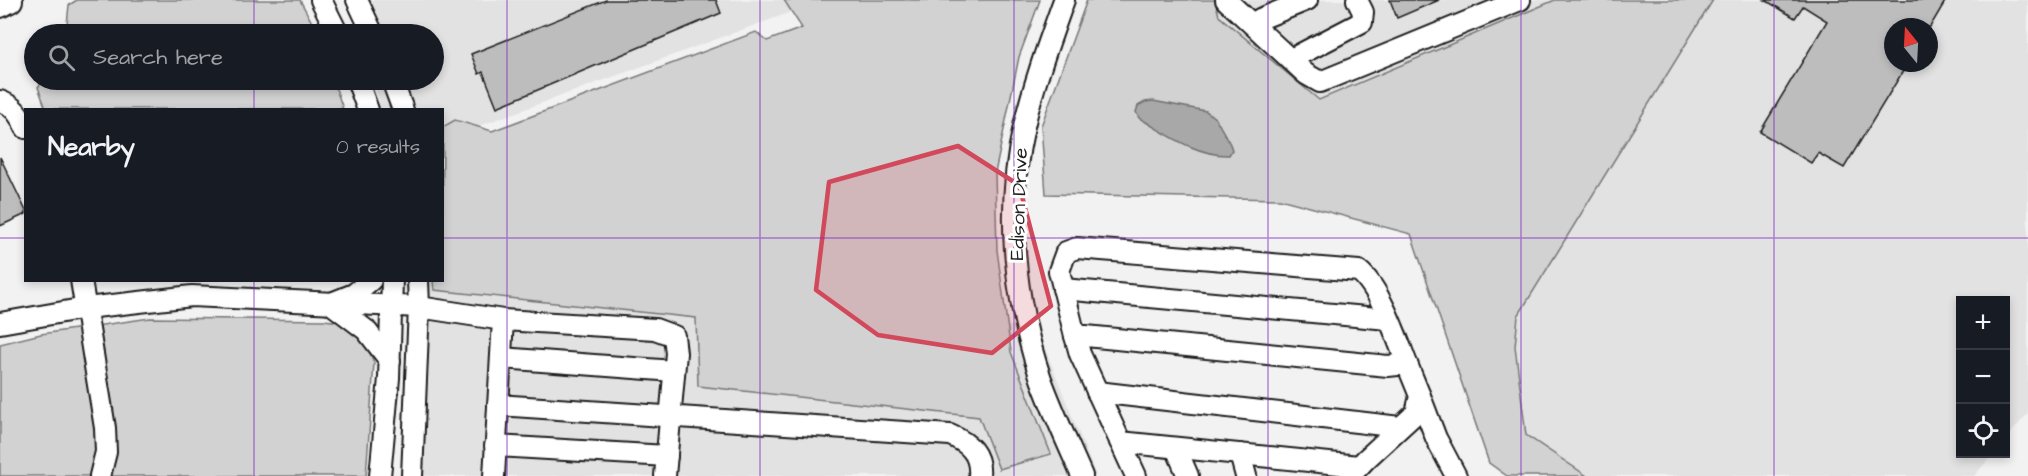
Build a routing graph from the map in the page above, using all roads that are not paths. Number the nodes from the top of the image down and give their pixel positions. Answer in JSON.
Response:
{"nodes":[{"id":1,"x":10,"y":0,"type":"edge"},
{"id":2,"x":321,"y":0,"type":"edge"},
{"id":3,"x":357,"y":0,"type":"edge"},
{"id":4,"x":1064,"y":0,"type":"edge"},
{"id":5,"x":1226,"y":0,"type":"edge"},
{"id":6,"x":1307,"y":0,"type":"edge"},
{"id":7,"x":1357,"y":0,"type":"edge"},
{"id":8,"x":1520,"y":0,"type":"edge"},
{"id":9,"x":0,"y":5,"type":"edge"},
{"id":10,"x":333,"y":24,"type":"edge"},
{"id":11,"x":368,"y":24,"type":"edge"},
{"id":12,"x":1256,"y":26,"type":"junction"},
{"id":13,"x":1291,"y":59,"type":"junction"},
{"id":14,"x":361,"y":90,"type":"edge"},
{"id":15,"x":396,"y":90,"type":"edge"},
{"id":16,"x":0,"y":100,"type":"edge"},
{"id":17,"x":367,"y":108,"type":"edge"},
{"id":18,"x":402,"y":108,"type":"edge"},
{"id":19,"x":24,"y":124,"type":"edge"},
{"id":20,"x":81,"y":282,"type":"edge"},
{"id":21,"x":369,"y":282,"type":"edge"},
{"id":22,"x":392,"y":282,"type":"edge"},
{"id":23,"x":418,"y":282,"type":"edge"},
{"id":24,"x":1063,"y":289,"type":"junction"},
{"id":25,"x":331,"y":303,"type":"junction"},
{"id":26,"x":419,"y":307,"type":"junction"},
{"id":27,"x":86,"y":308,"type":"junction"},
{"id":28,"x":392,"y":308,"type":"junction"},
{"id":29,"x":1388,"y":319,"type":"junction"},
{"id":30,"x":503,"y":320,"type":"junction"},
{"id":31,"x":0,"y":323,"type":"edge"},
{"id":32,"x":1075,"y":336,"type":"junction"},
{"id":33,"x":501,"y":358,"type":"junction"},
{"id":34,"x":390,"y":361,"type":"junction"},
{"id":35,"x":1407,"y":364,"type":"junction"},
{"id":36,"x":674,"y":371,"type":"junction"},
{"id":37,"x":1097,"y":392,"type":"junction"},
{"id":38,"x":1420,"y":396,"type":"junction"},
{"id":39,"x":498,"y":405,"type":"junction"},
{"id":40,"x":670,"y":417,"type":"junction"},
{"id":41,"x":1400,"y":427,"type":"junction"},
{"id":42,"x":1120,"y":442,"type":"junction"},
{"id":43,"x":495,"y":446,"type":"junction"},
{"id":44,"x":1176,"y":448,"type":"junction"},
{"id":45,"x":1239,"y":454,"type":"junction"},
{"id":46,"x":667,"y":456,"type":"junction"},
{"id":47,"x":1355,"y":471,"type":"edge"},
{"id":48,"x":100,"y":476,"type":"edge"},
{"id":49,"x":380,"y":476,"type":"edge"},
{"id":50,"x":412,"y":476,"type":"edge"},
{"id":51,"x":494,"y":476,"type":"edge"},
{"id":52,"x":665,"y":476,"type":"edge"},
{"id":53,"x":979,"y":476,"type":"edge"},
{"id":54,"x":1082,"y":476,"type":"edge"},
{"id":55,"x":1136,"y":476,"type":"edge"},
{"id":56,"x":1188,"y":476,"type":"edge"},
{"id":57,"x":1246,"y":476,"type":"edge"},
{"id":58,"x":1456,"y":476,"type":"edge"}],
"edges":[{"from":1,"to":9,"type":"main road"},
{"from":2,"to":10,"type":"street"},
{"from":3,"to":11,"type":"street"},
{"from":4,"to":54,"type":"street","name":"Edison Drive"},
{"from":5,"to":12,"type":"street"},
{"from":6,"to":12,"type":"street"},
{"from":7,"to":13,"type":"street"},
{"from":8,"to":13,"type":"street"},
{"from":12,"to":13,"type":"street"},
{"from":14,"to":17,"type":"street"},
{"from":15,"to":18,"type":"street"},
{"from":16,"to":19,"type":"street"},
{"from":20,"to":27,"type":"street"},
{"from":21,"to":25,"type":"street"},
{"from":22,"to":28,"type":"street"},
{"from":23,"to":26,"type":"street"},
{"from":24,"to":29,"type":"street"},
{"from":24,"to":29,"type":"street"},
{"from":24,"to":32,"type":"street"},
{"from":25,"to":27,"type":"street"},
{"from":25,"to":28,"type":"street"},
{"from":25,"to":34,"type":"street"},
{"from":26,"to":28,"type":"street"},
{"from":26,"to":30,"type":"street"},
{"from":26,"to":50,"type":"street"},
{"from":27,"to":31,"type":"street"},
{"from":27,"to":48,"type":"street"},
{"from":28,"to":34,"type":"street"},
{"from":29,"to":35,"type":"street"},
{"from":30,"to":33,"type":"street"},
{"from":30,"to":36,"type":"street"},
{"from":32,"to":35,"type":"street"},
{"from":32,"to":37,"type":"street"},
{"from":33,"to":36,"type":"street"},
{"from":33,"to":39,"type":"street"},
{"from":34,"to":49,"type":"street"},
{"from":35,"to":38,"type":"street"},
{"from":36,"to":40,"type":"street"},
{"from":37,"to":41,"type":"street"},
{"from":37,"to":42,"type":"street"},
{"from":38,"to":41,"type":"street"},
{"from":38,"to":58,"type":"street"},
{"from":39,"to":40,"type":"street"},
{"from":39,"to":43,"type":"street"},
{"from":40,"to":46,"type":"street"},
{"from":40,"to":53,"type":"street"},
{"from":41,"to":47,"type":"street"},
{"from":42,"to":44,"type":"street"},
{"from":42,"to":55,"type":"street"},
{"from":43,"to":46,"type":"street"},
{"from":43,"to":51,"type":"street"},
{"from":44,"to":45,"type":"street"},
{"from":44,"to":56,"type":"street"},
{"from":45,"to":47,"type":"street"},
{"from":45,"to":57,"type":"street"},
{"from":46,"to":52,"type":"street"}]}
